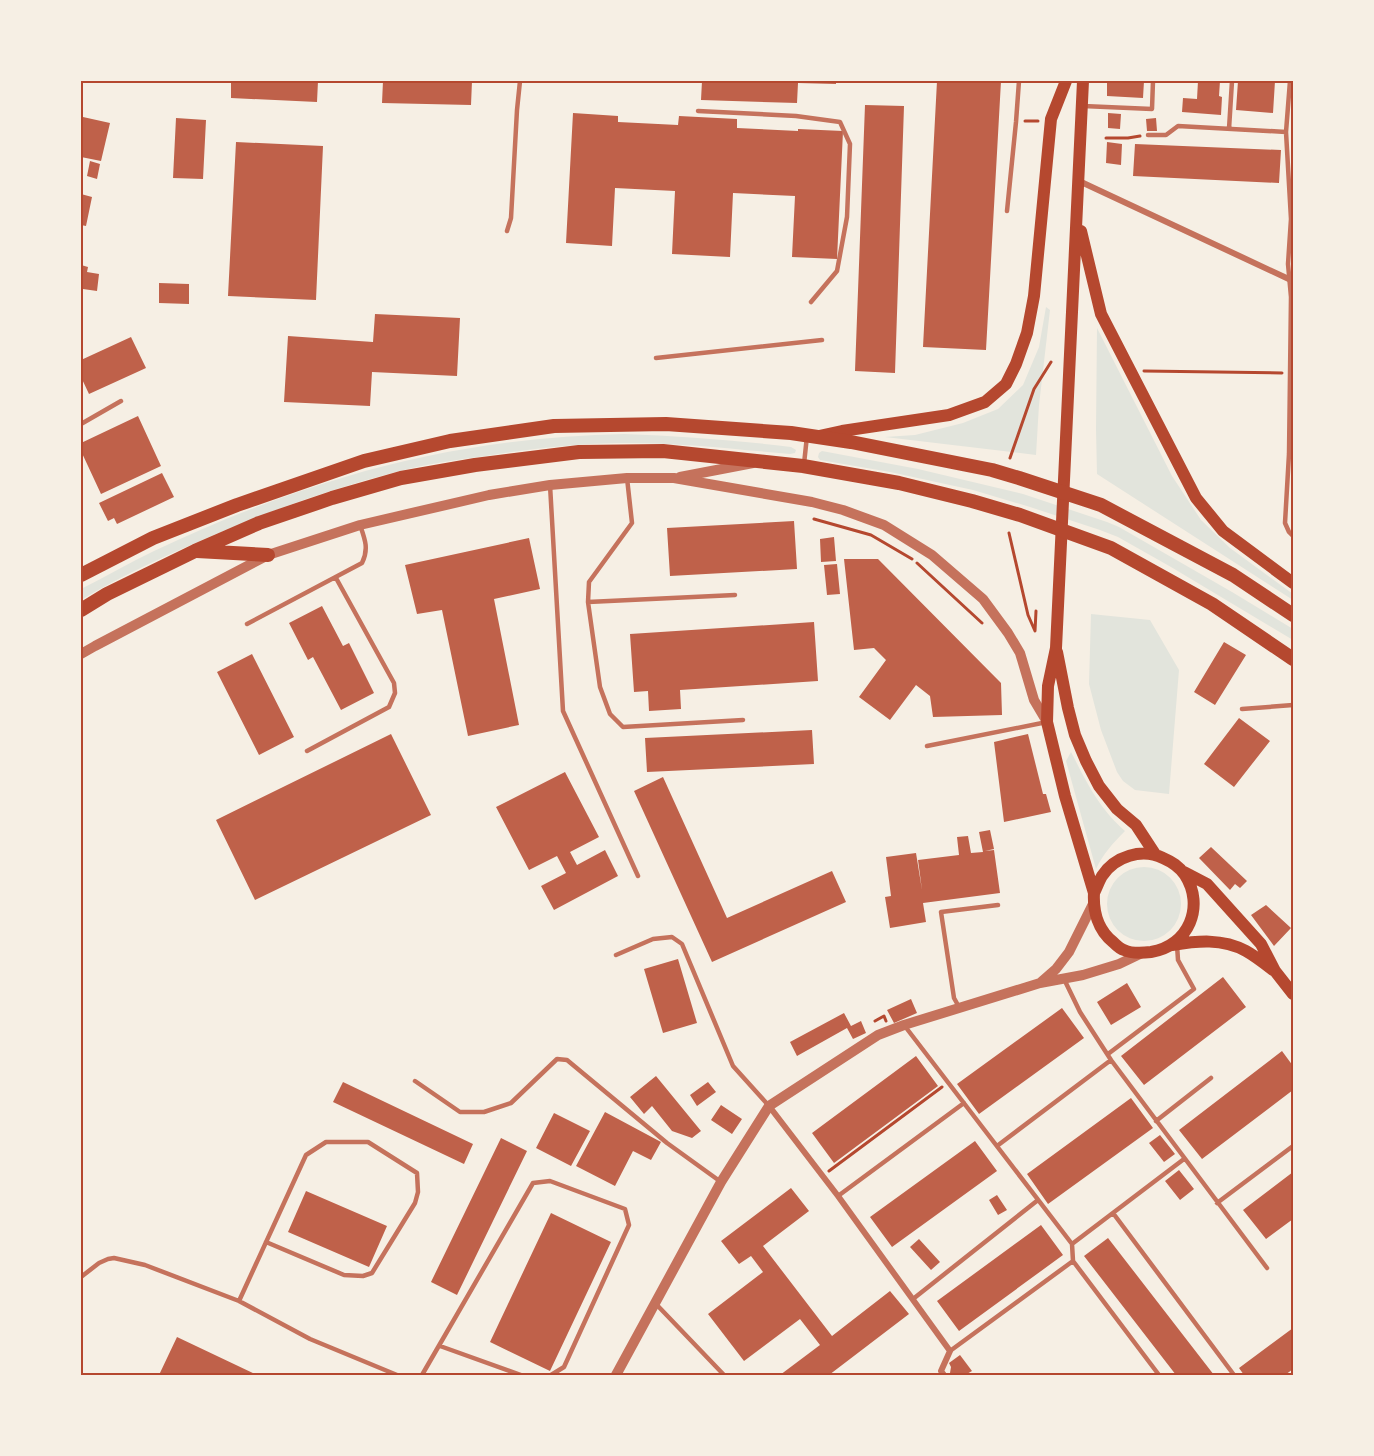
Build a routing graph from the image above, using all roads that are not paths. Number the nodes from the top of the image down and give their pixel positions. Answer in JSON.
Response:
{"nodes":[{"id":1,"x":520,"y":81,"type":"edge"},
{"id":2,"x":1019,"y":81,"type":"edge"},
{"id":3,"x":1066,"y":81,"type":"edge"},
{"id":4,"x":1083,"y":81,"type":"edge"},
{"id":5,"x":1153,"y":81,"type":"edge"},
{"id":6,"x":1232,"y":81,"type":"edge"},
{"id":7,"x":1290,"y":81,"type":"edge"},
{"id":8,"x":1082,"y":106,"type":"junction"},
{"id":9,"x":698,"y":111,"type":"dead end"},
{"id":10,"x":1229,"y":129,"type":"junction"},
{"id":11,"x":1286,"y":132,"type":"junction"},
{"id":12,"x":1148,"y":135,"type":"dead end"},
{"id":13,"x":1078,"y":180,"type":"junction"},
{"id":14,"x":1007,"y":211,"type":"dead end"},
{"id":15,"x":1077,"y":216,"type":"junction"},
{"id":16,"x":1292,"y":219,"type":"edge"},
{"id":17,"x":507,"y":231,"type":"dead end"},
{"id":18,"x":1292,"y":280,"type":"edge"},
{"id":19,"x":811,"y":302,"type":"dead end"},
{"id":20,"x":1292,"y":332,"type":"edge"},
{"id":21,"x":822,"y":340,"type":"dead end"},
{"id":22,"x":656,"y":358,"type":"dead end"},
{"id":23,"x":121,"y":401,"type":"dead end"},
{"id":24,"x":81,"y":424,"type":"edge"},
{"id":25,"x":811,"y":436,"type":"junction"},
{"id":26,"x":765,"y":461,"type":"junction"},
{"id":27,"x":803,"y":466,"type":"junction"},
{"id":28,"x":627,"y":478,"type":"junction"},
{"id":29,"x":674,"y":478,"type":"junction"},
{"id":30,"x":550,"y":485,"type":"junction"},
{"id":31,"x":360,"y":525,"type":"junction"},
{"id":32,"x":1293,"y":536,"type":"edge"},
{"id":33,"x":195,"y":550,"type":"junction"},
{"id":34,"x":268,"y":555,"type":"junction"},
{"id":35,"x":81,"y":575,"type":"edge"},
{"id":36,"x":336,"y":578,"type":"junction"},
{"id":37,"x":1293,"y":583,"type":"edge"},
{"id":38,"x":735,"y":595,"type":"dead end"},
{"id":39,"x":588,"y":602,"type":"junction"},
{"id":40,"x":81,"y":610,"type":"edge"},
{"id":41,"x":1293,"y":615,"type":"edge"},
{"id":42,"x":247,"y":624,"type":"dead end"},
{"id":43,"x":1056,"y":648,"type":"junction"},
{"id":44,"x":81,"y":654,"type":"edge"},
{"id":45,"x":1293,"y":659,"type":"edge"},
{"id":46,"x":1293,"y":705,"type":"edge"},
{"id":47,"x":1242,"y":709,"type":"dead end"},
{"id":48,"x":743,"y":720,"type":"dead end"},
{"id":49,"x":1047,"y":722,"type":"junction"},
{"id":50,"x":927,"y":746,"type":"dead end"},
{"id":51,"x":307,"y":751,"type":"dead end"},
{"id":52,"x":1155,"y":854,"type":"junction"},
{"id":53,"x":1182,"y":871,"type":"junction"},
{"id":54,"x":638,"y":876,"type":"dead end"},
{"id":55,"x":1094,"y":898,"type":"junction"},
{"id":56,"x":998,"y":905,"type":"dead end"},
{"id":57,"x":1174,"y":945,"type":"junction"},
{"id":58,"x":1142,"y":953,"type":"junction"},
{"id":59,"x":615,"y":955,"type":"dead end"},
{"id":60,"x":1275,"y":971,"type":"junction"},
{"id":61,"x":1064,"y":979,"type":"junction"},
{"id":62,"x":1040,"y":983,"type":"junction"},
{"id":63,"x":1293,"y":994,"type":"edge"},
{"id":64,"x":959,"y":1007,"type":"junction"},
{"id":65,"x":904,"y":1025,"type":"junction"},
{"id":66,"x":1108,"y":1054,"type":"junction"},
{"id":67,"x":1112,"y":1060,"type":"junction"},
{"id":68,"x":1211,"y":1078,"type":"dead end"},
{"id":69,"x":415,"y":1081,"type":"dead end"},
{"id":70,"x":964,"y":1103,"type":"junction"},
{"id":71,"x":769,"y":1106,"type":"junction"},
{"id":72,"x":1156,"y":1121,"type":"junction"},
{"id":73,"x":997,"y":1146,"type":"junction"},
{"id":74,"x":1293,"y":1146,"type":"edge"},
{"id":75,"x":1184,"y":1159,"type":"junction"},
{"id":76,"x":721,"y":1182,"type":"junction"},
{"id":77,"x":838,"y":1196,"type":"junction"},
{"id":78,"x":1038,"y":1200,"type":"junction"},
{"id":79,"x":1217,"y":1203,"type":"junction"},
{"id":80,"x":1113,"y":1213,"type":"junction"},
{"id":81,"x":266,"y":1242,"type":"junction"},
{"id":82,"x":1072,"y":1244,"type":"junction"},
{"id":83,"x":1073,"y":1261,"type":"junction"},
{"id":84,"x":1267,"y":1268,"type":"dead end"},
{"id":85,"x":81,"y":1277,"type":"edge"},
{"id":86,"x":913,"y":1299,"type":"junction"},
{"id":87,"x":238,"y":1301,"type":"junction"},
{"id":88,"x":656,"y":1304,"type":"junction"},
{"id":89,"x":440,"y":1346,"type":"junction"},
{"id":90,"x":950,"y":1351,"type":"junction"},
{"id":91,"x":397,"y":1375,"type":"edge"},
{"id":92,"x":422,"y":1375,"type":"edge"},
{"id":93,"x":521,"y":1375,"type":"edge"},
{"id":94,"x":551,"y":1375,"type":"edge"},
{"id":95,"x":616,"y":1375,"type":"edge"},
{"id":96,"x":724,"y":1375,"type":"edge"},
{"id":97,"x":944,"y":1375,"type":"edge"},
{"id":98,"x":1160,"y":1375,"type":"edge"},
{"id":99,"x":1234,"y":1375,"type":"edge"}],
"edges":[{"from":1,"to":17,"type":"lane"},
{"from":2,"to":14,"type":"lane"},
{"from":3,"to":25,"type":"main road"},
{"from":4,"to":8,"type":"main road"},
{"from":5,"to":8,"type":"lane"},
{"from":6,"to":10,"type":"lane"},
{"from":7,"to":11,"type":"lane"},
{"from":8,"to":13,"type":"main road"},
{"from":9,"to":19,"type":"lane"},
{"from":10,"to":11,"type":"lane"},
{"from":10,"to":12,"type":"lane"},
{"from":11,"to":16,"type":"lane"},
{"from":13,"to":15,"type":"main road"},
{"from":13,"to":18,"type":"street"},
{"from":15,"to":37,"type":"main road"},
{"from":15,"to":43,"type":"main road"},
{"from":16,"to":18,"type":"lane"},
{"from":18,"to":20,"type":"lane"},
{"from":20,"to":32,"type":"lane"},
{"from":21,"to":22,"type":"lane"},
{"from":23,"to":24,"type":"lane"},
{"from":25,"to":27,"type":"lane"},
{"from":25,"to":35,"type":"main road"},
{"from":25,"to":41,"type":"main road"},
{"from":26,"to":27,"type":"main road"},
{"from":26,"to":29,"type":"street"},
{"from":26,"to":33,"type":"main road"},
{"from":27,"to":45,"type":"main road"},
{"from":28,"to":29,"type":"street"},
{"from":28,"to":30,"type":"street"},
{"from":28,"to":39,"type":"lane"},
{"from":29,"to":49,"type":"street"},
{"from":30,"to":31,"type":"street"},
{"from":30,"to":54,"type":"lane"},
{"from":31,"to":34,"type":"street"},
{"from":31,"to":36,"type":"lane"},
{"from":33,"to":34,"type":"main road"},
{"from":33,"to":40,"type":"main road"},
{"from":34,"to":44,"type":"street"},
{"from":36,"to":42,"type":"lane"},
{"from":36,"to":51,"type":"lane"},
{"from":38,"to":39,"type":"lane"},
{"from":39,"to":48,"type":"lane"},
{"from":43,"to":49,"type":"main road"},
{"from":43,"to":52,"type":"main road"},
{"from":46,"to":47,"type":"lane"},
{"from":49,"to":50,"type":"lane"},
{"from":49,"to":55,"type":"main road"},
{"from":52,"to":53,"type":"main road"},
{"from":52,"to":55,"type":"main road"},
{"from":53,"to":57,"type":"main road"},
{"from":53,"to":60,"type":"main road"},
{"from":55,"to":58,"type":"main road"},
{"from":55,"to":62,"type":"street"},
{"from":56,"to":64,"type":"lane"},
{"from":57,"to":58,"type":"main road"},
{"from":57,"to":60,"type":"main road"},
{"from":57,"to":66,"type":"lane"},
{"from":58,"to":61,"type":"street"},
{"from":59,"to":71,"type":"lane"},
{"from":60,"to":63,"type":"main road"},
{"from":61,"to":62,"type":"street"},
{"from":61,"to":66,"type":"lane"},
{"from":62,"to":64,"type":"street"},
{"from":64,"to":65,"type":"street"},
{"from":65,"to":70,"type":"lane"},
{"from":65,"to":71,"type":"street"},
{"from":66,"to":67,"type":"lane"},
{"from":67,"to":72,"type":"lane"},
{"from":67,"to":73,"type":"lane"},
{"from":68,"to":72,"type":"lane"},
{"from":69,"to":76,"type":"lane"},
{"from":70,"to":73,"type":"lane"},
{"from":70,"to":77,"type":"lane"},
{"from":71,"to":76,"type":"street"},
{"from":71,"to":77,"type":"street"},
{"from":72,"to":75,"type":"lane"},
{"from":73,"to":78,"type":"lane"},
{"from":74,"to":79,"type":"lane"},
{"from":75,"to":79,"type":"lane"},
{"from":75,"to":80,"type":"lane"},
{"from":76,"to":88,"type":"street"},
{"from":77,"to":86,"type":"street"},
{"from":78,"to":82,"type":"lane"},
{"from":78,"to":86,"type":"lane"},
{"from":79,"to":84,"type":"lane"},
{"from":80,"to":82,"type":"lane"},
{"from":80,"to":99,"type":"lane"},
{"from":81,"to":81,"type":"lane"},
{"from":81,"to":87,"type":"lane"},
{"from":82,"to":83,"type":"lane"},
{"from":83,"to":90,"type":"lane"},
{"from":83,"to":98,"type":"lane"},
{"from":85,"to":87,"type":"lane"},
{"from":86,"to":90,"type":"street"},
{"from":87,"to":91,"type":"lane"},
{"from":88,"to":95,"type":"street"},
{"from":88,"to":96,"type":"lane"},
{"from":89,"to":92,"type":"lane"},
{"from":89,"to":93,"type":"lane"},
{"from":89,"to":94,"type":"lane"},
{"from":90,"to":97,"type":"street"}]}
